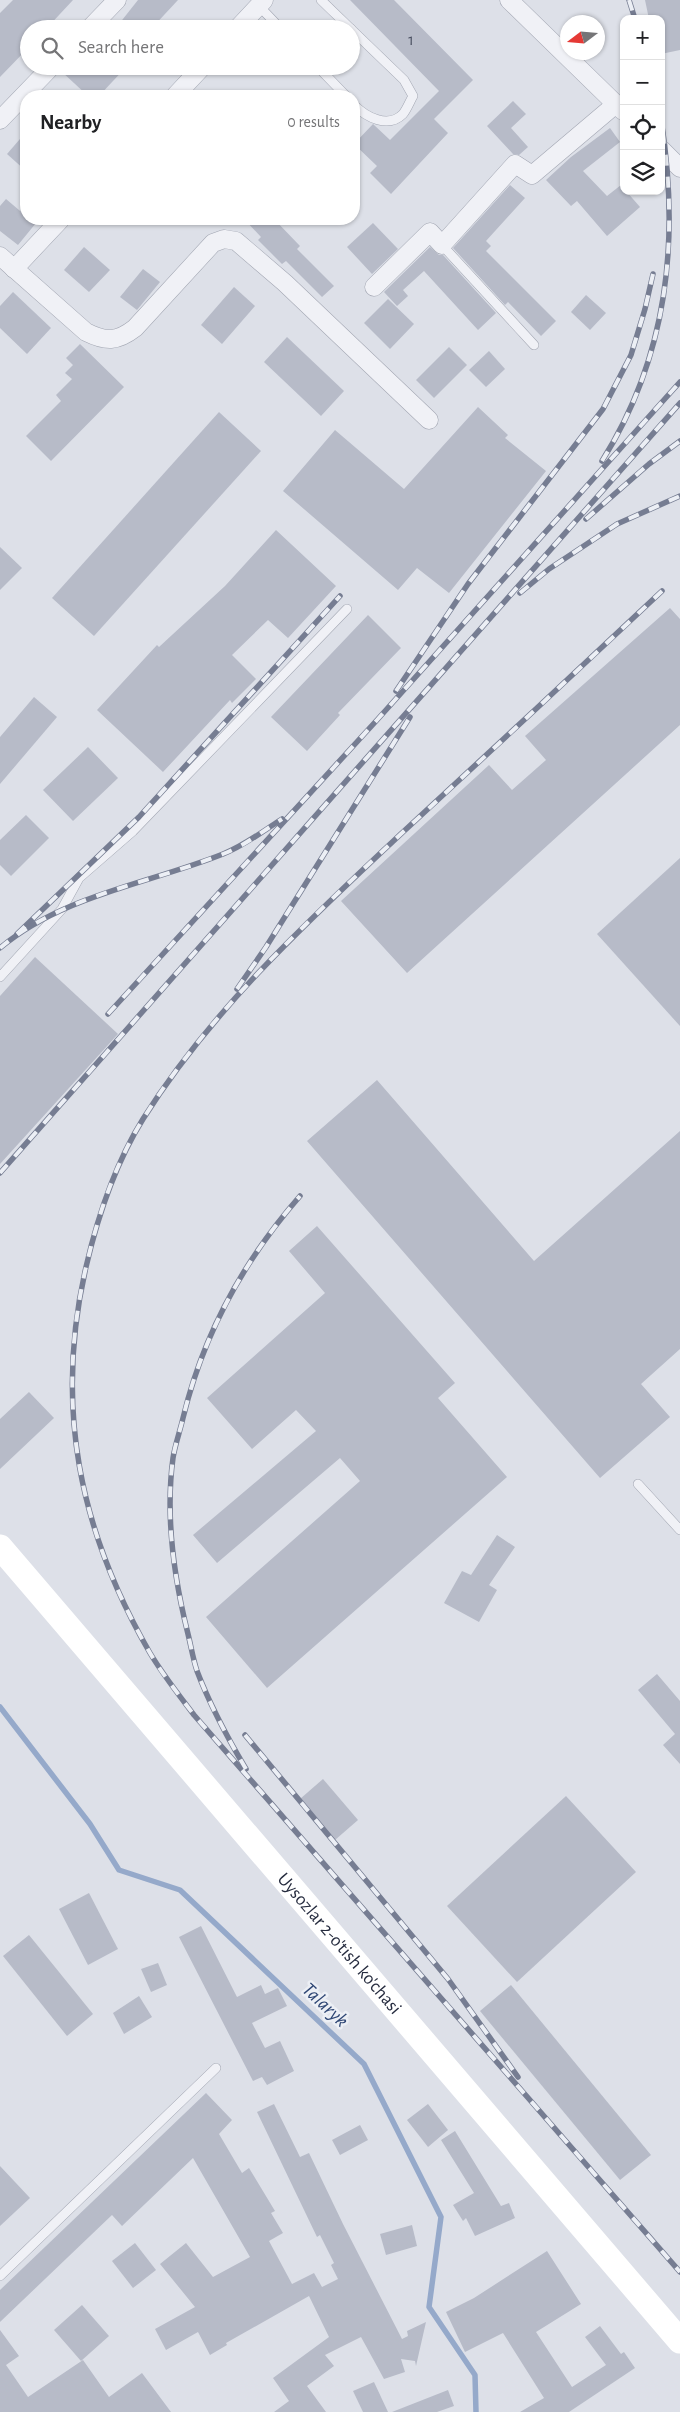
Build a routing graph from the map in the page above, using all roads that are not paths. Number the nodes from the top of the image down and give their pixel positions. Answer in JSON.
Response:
{"nodes":[{"id":1,"x":117,"y":0,"type":"edge"},
{"id":2,"x":321,"y":0,"type":"edge"},
{"id":3,"x":509,"y":0,"type":"edge"},
{"id":4,"x":261,"y":3,"type":"edge"},
{"id":5,"x":98,"y":20,"type":"edge"},
{"id":6,"x":245,"y":20,"type":"edge"},
{"id":7,"x":274,"y":20,"type":"edge"},
{"id":8,"x":342,"y":20,"type":"edge"},
{"id":9,"x":360,"y":38,"type":"edge"},
{"id":10,"x":43,"y":75,"type":"edge"},
{"id":11,"x":195,"y":75,"type":"edge"},
{"id":12,"x":326,"y":75,"type":"edge"},
{"id":13,"x":29,"y":90,"type":"edge"},
{"id":14,"x":181,"y":90,"type":"edge"},
{"id":15,"x":340,"y":90,"type":"edge"},
{"id":16,"x":20,"y":99,"type":"edge"},
{"id":17,"x":620,"y":108,"type":"edge"},
{"id":18,"x":360,"y":112,"type":"edge"},
{"id":19,"x":0,"y":120,"type":"edge"},
{"id":20,"x":662,"y":150,"type":"edge"},
{"id":21,"x":680,"y":168,"type":"edge"},
{"id":22,"x":55,"y":225,"type":"edge"},
{"id":23,"x":442,"y":245,"type":"junction"},
{"id":24,"x":0,"y":256,"type":"edge"},
{"id":25,"x":14,"y":269,"type":"junction"},
{"id":26,"x":374,"y":286,"type":"dead end"},
{"id":27,"x":534,"y":345,"type":"dead end"},
{"id":28,"x":429,"y":420,"type":"dead end"},
{"id":29,"x":347,"y":609,"type":"dead end"},
{"id":30,"x":0,"y":977,"type":"edge"},
{"id":31,"x":638,"y":1484,"type":"dead end"},
{"id":32,"x":680,"y":1530,"type":"edge"},
{"id":33,"x":0,"y":1546,"type":"edge"},
{"id":34,"x":216,"y":2068,"type":"dead end"},
{"id":35,"x":0,"y":2276,"type":"edge"},
{"id":36,"x":680,"y":2341,"type":"edge"}],
"edges":[{"from":1,"to":5,"type":"street"},
{"from":2,"to":8,"type":"lane"},
{"from":3,"to":17,"type":"street"},
{"from":4,"to":6,"type":"street"},
{"from":4,"to":7,"type":"lane"},
{"from":9,"to":18,"type":"lane"},
{"from":10,"to":13,"type":"street"},
{"from":11,"to":14,"type":"street"},
{"from":12,"to":15,"type":"lane"},
{"from":16,"to":19,"type":"street"},
{"from":17,"to":23,"type":"street"},
{"from":20,"to":21,"type":"street"},
{"from":22,"to":25,"type":"street"},
{"from":23,"to":26,"type":"street"},
{"from":23,"to":27,"type":"lane"},
{"from":24,"to":25,"type":"street"},
{"from":25,"to":28,"type":"street"},
{"from":29,"to":30,"type":"lane"},
{"from":31,"to":32,"type":"lane"},
{"from":33,"to":36,"type":"street","name":"Uysozlar 2-o'tish ko'chasi"},
{"from":34,"to":35,"type":"lane"}]}
